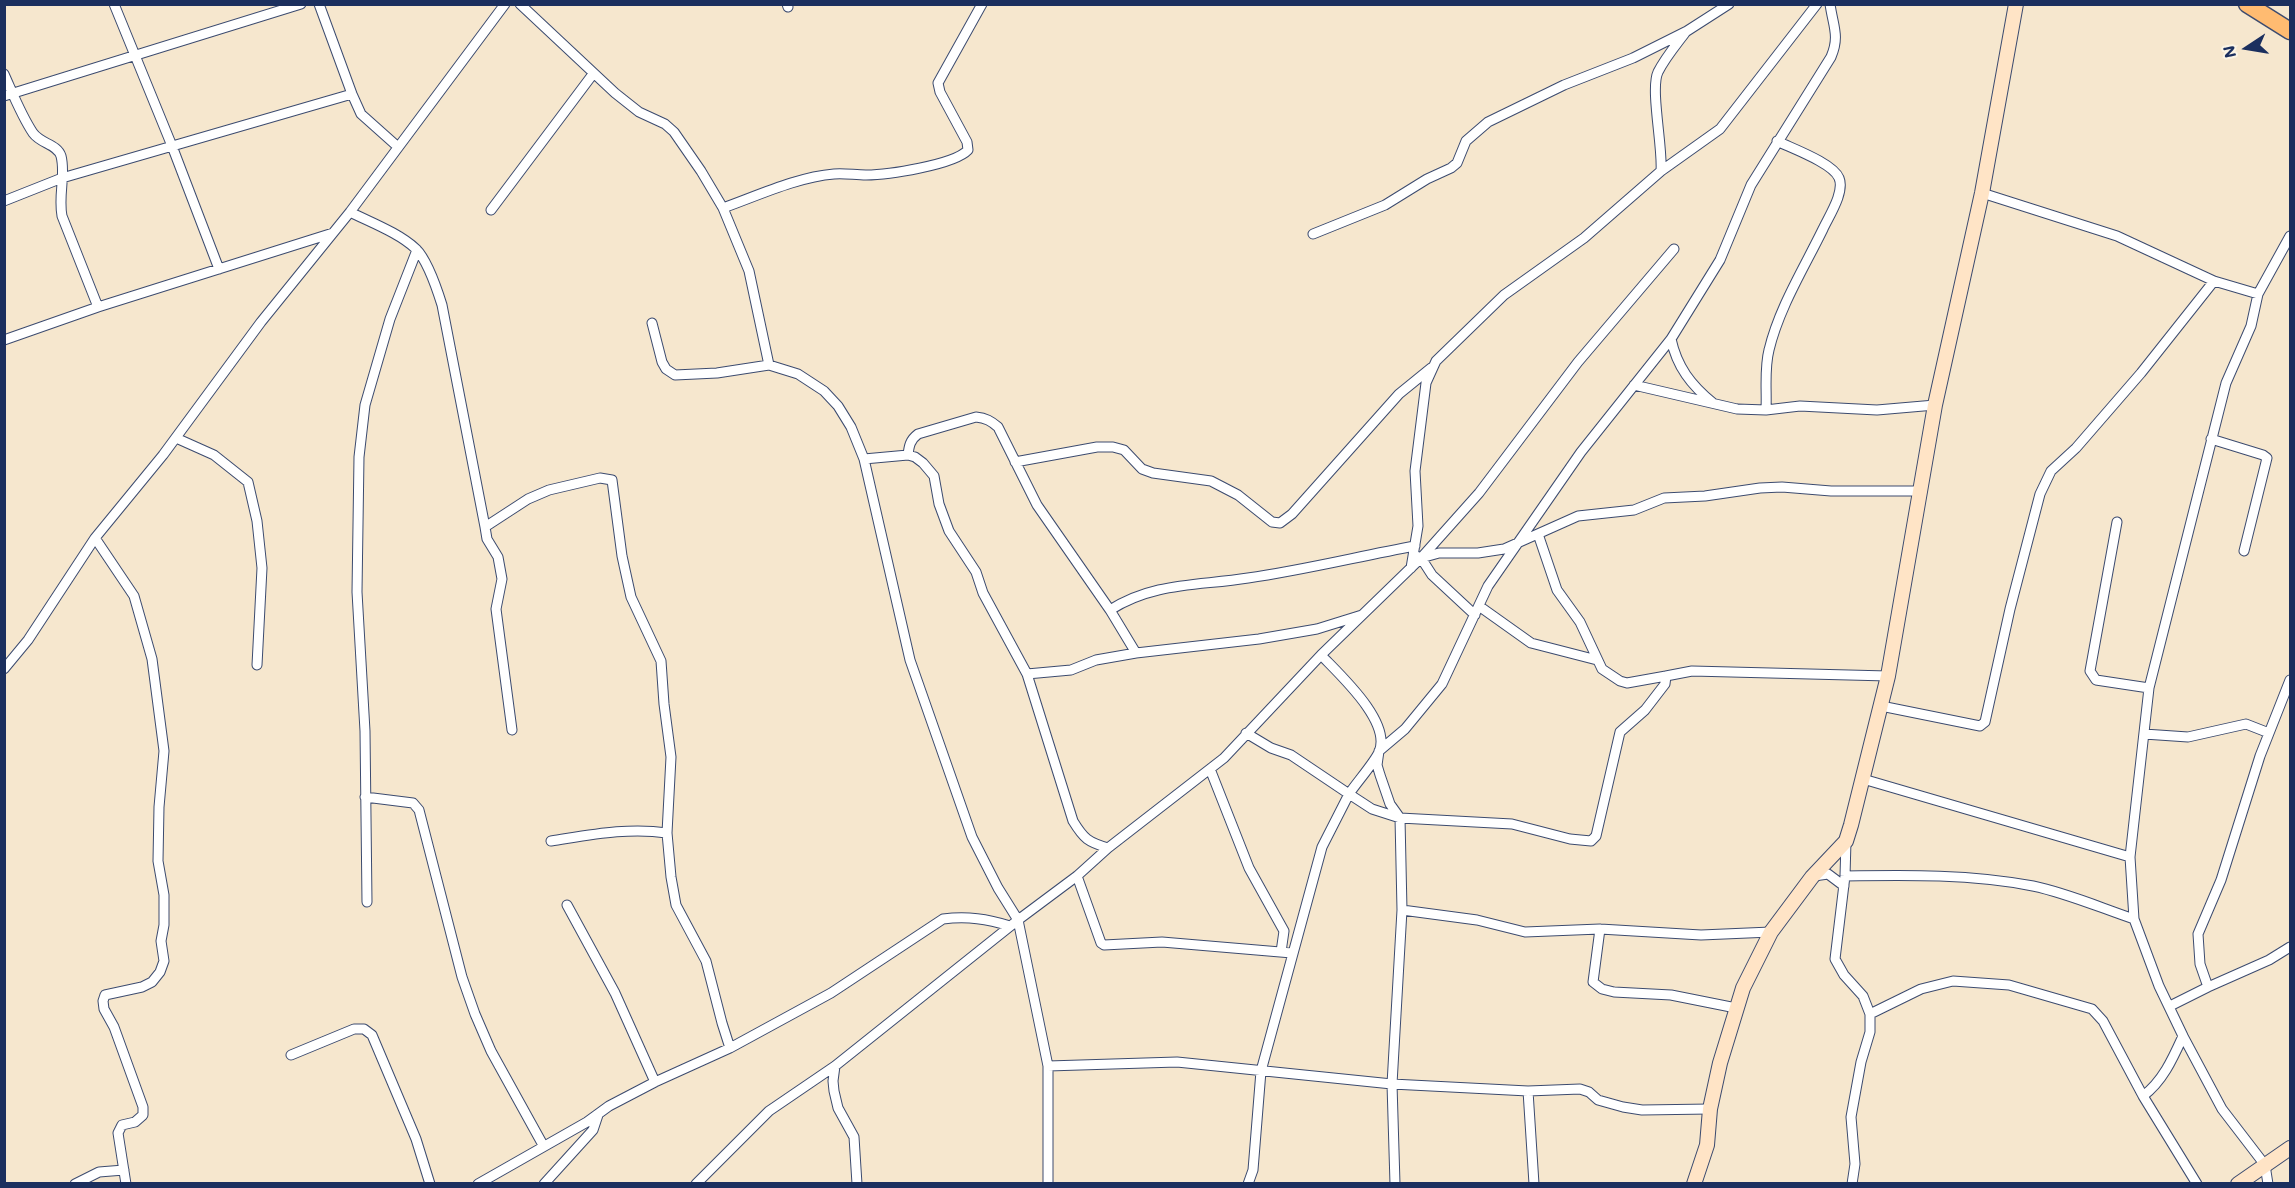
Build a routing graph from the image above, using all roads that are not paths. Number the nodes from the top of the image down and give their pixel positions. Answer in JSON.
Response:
{"nodes":[{"id":1,"x":114,"y":4,"type":"edge"},
{"id":2,"x":301,"y":4,"type":"edge"},
{"id":3,"x":319,"y":4,"type":"edge"},
{"id":4,"x":505,"y":4,"type":"edge"},
{"id":5,"x":520,"y":4,"type":"edge"},
{"id":6,"x":982,"y":4,"type":"edge"},
{"id":7,"x":1729,"y":4,"type":"edge"},
{"id":8,"x":1817,"y":4,"type":"edge"},
{"id":9,"x":1830,"y":4,"type":"edge"},
{"id":10,"x":2016,"y":4,"type":"edge"},
{"id":11,"x":2252,"y":6,"type":"edge"},
{"id":12,"x":1687,"y":31,"type":"junction"},
{"id":13,"x":2290,"y":31,"type":"edge"},
{"id":14,"x":135,"y":56,"type":"junction"},
{"id":15,"x":4,"y":74,"type":"edge"},
{"id":16,"x":593,"y":74,"type":"junction"},
{"id":17,"x":9,"y":94,"type":"edge"},
{"id":18,"x":352,"y":94,"type":"junction"},
{"id":19,"x":1777,"y":141,"type":"junction"},
{"id":20,"x":172,"y":146,"type":"junction"},
{"id":21,"x":398,"y":147,"type":"junction"},
{"id":22,"x":1661,"y":171,"type":"junction"},
{"id":23,"x":62,"y":178,"type":"junction"},
{"id":24,"x":1982,"y":193,"type":"junction"},
{"id":25,"x":4,"y":201,"type":"edge"},
{"id":26,"x":723,"y":208,"type":"junction"},
{"id":27,"x":490,"y":210,"type":"dead end"},
{"id":28,"x":351,"y":212,"type":"junction"},
{"id":29,"x":333,"y":233,"type":"junction"},
{"id":30,"x":1313,"y":234,"type":"dead end"},
{"id":31,"x":2290,"y":236,"type":"edge"},
{"id":32,"x":1674,"y":249,"type":"dead end"},
{"id":33,"x":417,"y":250,"type":"junction"},
{"id":34,"x":219,"y":269,"type":"junction"},
{"id":35,"x":2214,"y":281,"type":"junction"},
{"id":36,"x":2258,"y":294,"type":"junction"},
{"id":37,"x":98,"y":307,"type":"junction"},
{"id":38,"x":652,"y":323,"type":"dead end"},
{"id":39,"x":1671,"y":339,"type":"junction"},
{"id":40,"x":4,"y":340,"type":"edge"},
{"id":41,"x":769,"y":365,"type":"junction"},
{"id":42,"x":1431,"y":368,"type":"junction"},
{"id":43,"x":1634,"y":385,"type":"junction"},
{"id":44,"x":1714,"y":404,"type":"junction"},
{"id":45,"x":1935,"y":405,"type":"junction"},
{"id":46,"x":1766,"y":410,"type":"junction"},
{"id":47,"x":176,"y":438,"type":"junction"},
{"id":48,"x":2211,"y":439,"type":"junction"},
{"id":49,"x":908,"y":455,"type":"junction"},
{"id":50,"x":864,"y":459,"type":"junction"},
{"id":51,"x":1015,"y":462,"type":"junction"},
{"id":52,"x":1919,"y":491,"type":"junction"},
{"id":53,"x":2116,"y":522,"type":"dead end"},
{"id":54,"x":485,"y":527,"type":"junction"},
{"id":55,"x":1538,"y":534,"type":"junction"},
{"id":56,"x":95,"y":538,"type":"junction"},
{"id":57,"x":1515,"y":546,"type":"junction"},
{"id":58,"x":2244,"y":551,"type":"dead end"},
{"id":59,"x":1417,"y":553,"type":"junction"},
{"id":60,"x":1110,"y":610,"type":"junction"},
{"id":61,"x":1477,"y":610,"type":"junction"},
{"id":62,"x":1365,"y":614,"type":"junction"},
{"id":63,"x":1136,"y":653,"type":"junction"},
{"id":64,"x":1321,"y":655,"type":"junction"},
{"id":65,"x":1597,"y":660,"type":"junction"},
{"id":66,"x":257,"y":665,"type":"dead end"},
{"id":67,"x":4,"y":669,"type":"edge"},
{"id":68,"x":1027,"y":674,"type":"junction"},
{"id":69,"x":1666,"y":676,"type":"junction"},
{"id":70,"x":1888,"y":676,"type":"junction"},
{"id":71,"x":2290,"y":680,"type":"edge"},
{"id":72,"x":2149,"y":688,"type":"junction"},
{"id":73,"x":1881,"y":706,"type":"junction"},
{"id":74,"x":512,"y":730,"type":"dead end"},
{"id":75,"x":1246,"y":733,"type":"junction"},
{"id":76,"x":2144,"y":734,"type":"junction"},
{"id":77,"x":2269,"y":734,"type":"junction"},
{"id":78,"x":1379,"y":751,"type":"junction"},
{"id":79,"x":1210,"y":769,"type":"junction"},
{"id":80,"x":1863,"y":779,"type":"junction"},
{"id":81,"x":1349,"y":794,"type":"junction"},
{"id":82,"x":365,"y":797,"type":"junction"},
{"id":83,"x":1400,"y":818,"type":"junction"},
{"id":84,"x":667,"y":832,"type":"junction"},
{"id":85,"x":551,"y":841,"type":"dead end"},
{"id":86,"x":1846,"y":841,"type":"junction"},
{"id":87,"x":1108,"y":848,"type":"junction"},
{"id":88,"x":2130,"y":856,"type":"junction"},
{"id":89,"x":1077,"y":876,"type":"junction"},
{"id":90,"x":1812,"y":877,"type":"junction"},
{"id":91,"x":1844,"y":881,"type":"junction"},
{"id":92,"x":367,"y":902,"type":"dead end"},
{"id":93,"x":567,"y":905,"type":"dead end"},
{"id":94,"x":1402,"y":910,"type":"junction"},
{"id":95,"x":2134,"y":919,"type":"junction"},
{"id":96,"x":1014,"y":923,"type":"junction"},
{"id":97,"x":1600,"y":929,"type":"junction"},
{"id":98,"x":1771,"y":932,"type":"junction"},
{"id":99,"x":2290,"y":947,"type":"edge"},
{"id":100,"x":1281,"y":952,"type":"junction"},
{"id":101,"x":1292,"y":953,"type":"junction"},
{"id":102,"x":2208,"y":987,"type":"junction"},
{"id":103,"x":2170,"y":1006,"type":"junction"},
{"id":104,"x":1736,"y":1008,"type":"junction"},
{"id":105,"x":1870,"y":1014,"type":"junction"},
{"id":106,"x":2183,"y":1036,"type":"junction"},
{"id":107,"x":730,"y":1048,"type":"junction"},
{"id":108,"x":291,"y":1055,"type":"dead end"},
{"id":109,"x":835,"y":1066,"type":"junction"},
{"id":110,"x":1048,"y":1066,"type":"junction"},
{"id":111,"x":1261,"y":1071,"type":"junction"},
{"id":112,"x":655,"y":1082,"type":"junction"},
{"id":113,"x":1392,"y":1084,"type":"junction"},
{"id":114,"x":1528,"y":1091,"type":"junction"},
{"id":115,"x":2144,"y":1096,"type":"junction"},
{"id":116,"x":1710,"y":1109,"type":"junction"},
{"id":117,"x":598,"y":1115,"type":"junction"},
{"id":118,"x":543,"y":1145,"type":"junction"},
{"id":119,"x":2290,"y":1148,"type":"edge"},
{"id":120,"x":2265,"y":1166,"type":"junction"},
{"id":121,"x":124,"y":1170,"type":"junction"},
{"id":122,"x":75,"y":1184,"type":"edge"},
{"id":123,"x":126,"y":1184,"type":"edge"},
{"id":124,"x":430,"y":1184,"type":"edge"},
{"id":125,"x":478,"y":1184,"type":"edge"},
{"id":126,"x":543,"y":1184,"type":"edge"},
{"id":127,"x":696,"y":1184,"type":"edge"},
{"id":128,"x":857,"y":1184,"type":"edge"},
{"id":129,"x":1048,"y":1184,"type":"edge"},
{"id":130,"x":1248,"y":1184,"type":"edge"},
{"id":131,"x":1395,"y":1184,"type":"edge"},
{"id":132,"x":1534,"y":1184,"type":"edge"},
{"id":133,"x":1694,"y":1184,"type":"edge"},
{"id":134,"x":1852,"y":1184,"type":"edge"},
{"id":135,"x":2197,"y":1184,"type":"edge"},
{"id":136,"x":2238,"y":1184,"type":"edge"},
{"id":137,"x":2268,"y":1184,"type":"edge"}],
"edges":[{"from":1,"to":14,"type":"street"},
{"from":2,"to":14,"type":"street"},
{"from":3,"to":18,"type":"street"},
{"from":4,"to":21,"type":"street"},
{"from":5,"to":16,"type":"street"},
{"from":6,"to":26,"type":"street"},
{"from":7,"to":12,"type":"street"},
{"from":8,"to":22,"type":"street"},
{"from":9,"to":19,"type":"street"},
{"from":10,"to":24,"type":"street"},
{"from":11,"to":13,"type":"highway"},
{"from":12,"to":22,"type":"street"},
{"from":12,"to":30,"type":"street"},
{"from":14,"to":17,"type":"street"},
{"from":14,"to":20,"type":"street"},
{"from":15,"to":17,"type":"street"},
{"from":16,"to":26,"type":"street"},
{"from":16,"to":27,"type":"street"},
{"from":17,"to":23,"type":"street"},
{"from":18,"to":20,"type":"street"},
{"from":18,"to":21,"type":"street"},
{"from":19,"to":39,"type":"street"},
{"from":19,"to":46,"type":"street"},
{"from":20,"to":23,"type":"street"},
{"from":20,"to":34,"type":"street"},
{"from":21,"to":28,"type":"street"},
{"from":22,"to":42,"type":"street"},
{"from":23,"to":25,"type":"street"},
{"from":23,"to":37,"type":"street"},
{"from":24,"to":35,"type":"street"},
{"from":24,"to":45,"type":"street"},
{"from":26,"to":41,"type":"street"},
{"from":28,"to":29,"type":"street"},
{"from":28,"to":33,"type":"street"},
{"from":29,"to":34,"type":"street"},
{"from":29,"to":47,"type":"street"},
{"from":31,"to":36,"type":"street"},
{"from":32,"to":59,"type":"street"},
{"from":33,"to":54,"type":"street"},
{"from":33,"to":82,"type":"street"},
{"from":34,"to":37,"type":"street"},
{"from":35,"to":36,"type":"street"},
{"from":35,"to":73,"type":"street"},
{"from":36,"to":48,"type":"street"},
{"from":37,"to":40,"type":"street"},
{"from":38,"to":41,"type":"street"},
{"from":39,"to":43,"type":"street"},
{"from":39,"to":44,"type":"street"},
{"from":41,"to":50,"type":"street"},
{"from":42,"to":51,"type":"street"},
{"from":42,"to":59,"type":"street"},
{"from":43,"to":44,"type":"street"},
{"from":43,"to":57,"type":"street"},
{"from":44,"to":46,"type":"street"},
{"from":45,"to":46,"type":"street"},
{"from":45,"to":52,"type":"street"},
{"from":47,"to":56,"type":"street"},
{"from":47,"to":66,"type":"street"},
{"from":48,"to":58,"type":"street"},
{"from":48,"to":72,"type":"street"},
{"from":49,"to":50,"type":"street"},
{"from":49,"to":51,"type":"street"},
{"from":49,"to":68,"type":"street"},
{"from":50,"to":96,"type":"street"},
{"from":51,"to":60,"type":"street"},
{"from":52,"to":55,"type":"street"},
{"from":52,"to":70,"type":"street"},
{"from":53,"to":72,"type":"street"},
{"from":54,"to":74,"type":"street"},
{"from":54,"to":84,"type":"street"},
{"from":55,"to":57,"type":"street"},
{"from":55,"to":65,"type":"street"},
{"from":56,"to":67,"type":"street"},
{"from":56,"to":121,"type":"street"},
{"from":57,"to":59,"type":"street"},
{"from":57,"to":61,"type":"street"},
{"from":59,"to":60,"type":"street"},
{"from":59,"to":61,"type":"street"},
{"from":59,"to":62,"type":"street"},
{"from":60,"to":63,"type":"street"},
{"from":61,"to":65,"type":"street"},
{"from":61,"to":78,"type":"street"},
{"from":62,"to":63,"type":"street"},
{"from":62,"to":64,"type":"street"},
{"from":63,"to":68,"type":"street"},
{"from":64,"to":75,"type":"street"},
{"from":64,"to":78,"type":"street"},
{"from":65,"to":69,"type":"street"},
{"from":68,"to":87,"type":"street"},
{"from":69,"to":70,"type":"street"},
{"from":69,"to":83,"type":"street"},
{"from":70,"to":73,"type":"street"},
{"from":71,"to":77,"type":"street"},
{"from":72,"to":76,"type":"street"},
{"from":73,"to":80,"type":"street"},
{"from":75,"to":79,"type":"street"},
{"from":75,"to":81,"type":"street"},
{"from":76,"to":77,"type":"street"},
{"from":76,"to":88,"type":"street"},
{"from":77,"to":102,"type":"street"},
{"from":78,"to":81,"type":"street"},
{"from":78,"to":83,"type":"street"},
{"from":79,"to":87,"type":"street"},
{"from":79,"to":100,"type":"street"},
{"from":80,"to":86,"type":"street"},
{"from":80,"to":88,"type":"street"},
{"from":81,"to":83,"type":"street"},
{"from":81,"to":101,"type":"street"},
{"from":82,"to":92,"type":"street"},
{"from":82,"to":118,"type":"street"},
{"from":83,"to":94,"type":"street"},
{"from":84,"to":85,"type":"street"},
{"from":84,"to":107,"type":"street"},
{"from":86,"to":90,"type":"street"},
{"from":86,"to":91,"type":"street"},
{"from":87,"to":89,"type":"street"},
{"from":88,"to":95,"type":"street"},
{"from":89,"to":96,"type":"street"},
{"from":89,"to":100,"type":"street"},
{"from":90,"to":91,"type":"street"},
{"from":90,"to":98,"type":"street"},
{"from":91,"to":95,"type":"street"},
{"from":91,"to":105,"type":"street"},
{"from":93,"to":112,"type":"street"},
{"from":94,"to":97,"type":"street"},
{"from":94,"to":113,"type":"street"},
{"from":95,"to":103,"type":"street"},
{"from":96,"to":107,"type":"street"},
{"from":96,"to":109,"type":"street"},
{"from":96,"to":110,"type":"street"},
{"from":97,"to":98,"type":"street"},
{"from":97,"to":104,"type":"street"},
{"from":98,"to":104,"type":"street"},
{"from":99,"to":102,"type":"street"},
{"from":100,"to":101,"type":"street"},
{"from":101,"to":111,"type":"street"},
{"from":102,"to":103,"type":"street"},
{"from":103,"to":106,"type":"street"},
{"from":104,"to":116,"type":"street"},
{"from":105,"to":115,"type":"street"},
{"from":105,"to":134,"type":"street"},
{"from":106,"to":115,"type":"street"},
{"from":106,"to":120,"type":"street"},
{"from":107,"to":112,"type":"street"},
{"from":108,"to":124,"type":"street"},
{"from":109,"to":127,"type":"street"},
{"from":109,"to":128,"type":"street"},
{"from":110,"to":111,"type":"street"},
{"from":110,"to":129,"type":"street"},
{"from":111,"to":113,"type":"street"},
{"from":111,"to":130,"type":"street"},
{"from":112,"to":117,"type":"street"},
{"from":113,"to":114,"type":"street"},
{"from":113,"to":131,"type":"street"},
{"from":114,"to":116,"type":"street"},
{"from":114,"to":132,"type":"street"},
{"from":115,"to":135,"type":"street"},
{"from":116,"to":133,"type":"street"},
{"from":117,"to":118,"type":"street"},
{"from":117,"to":126,"type":"street"},
{"from":118,"to":125,"type":"street"},
{"from":119,"to":120,"type":"street"},
{"from":120,"to":136,"type":"street"},
{"from":120,"to":137,"type":"street"},
{"from":121,"to":122,"type":"street"},
{"from":121,"to":123,"type":"street"}]}
